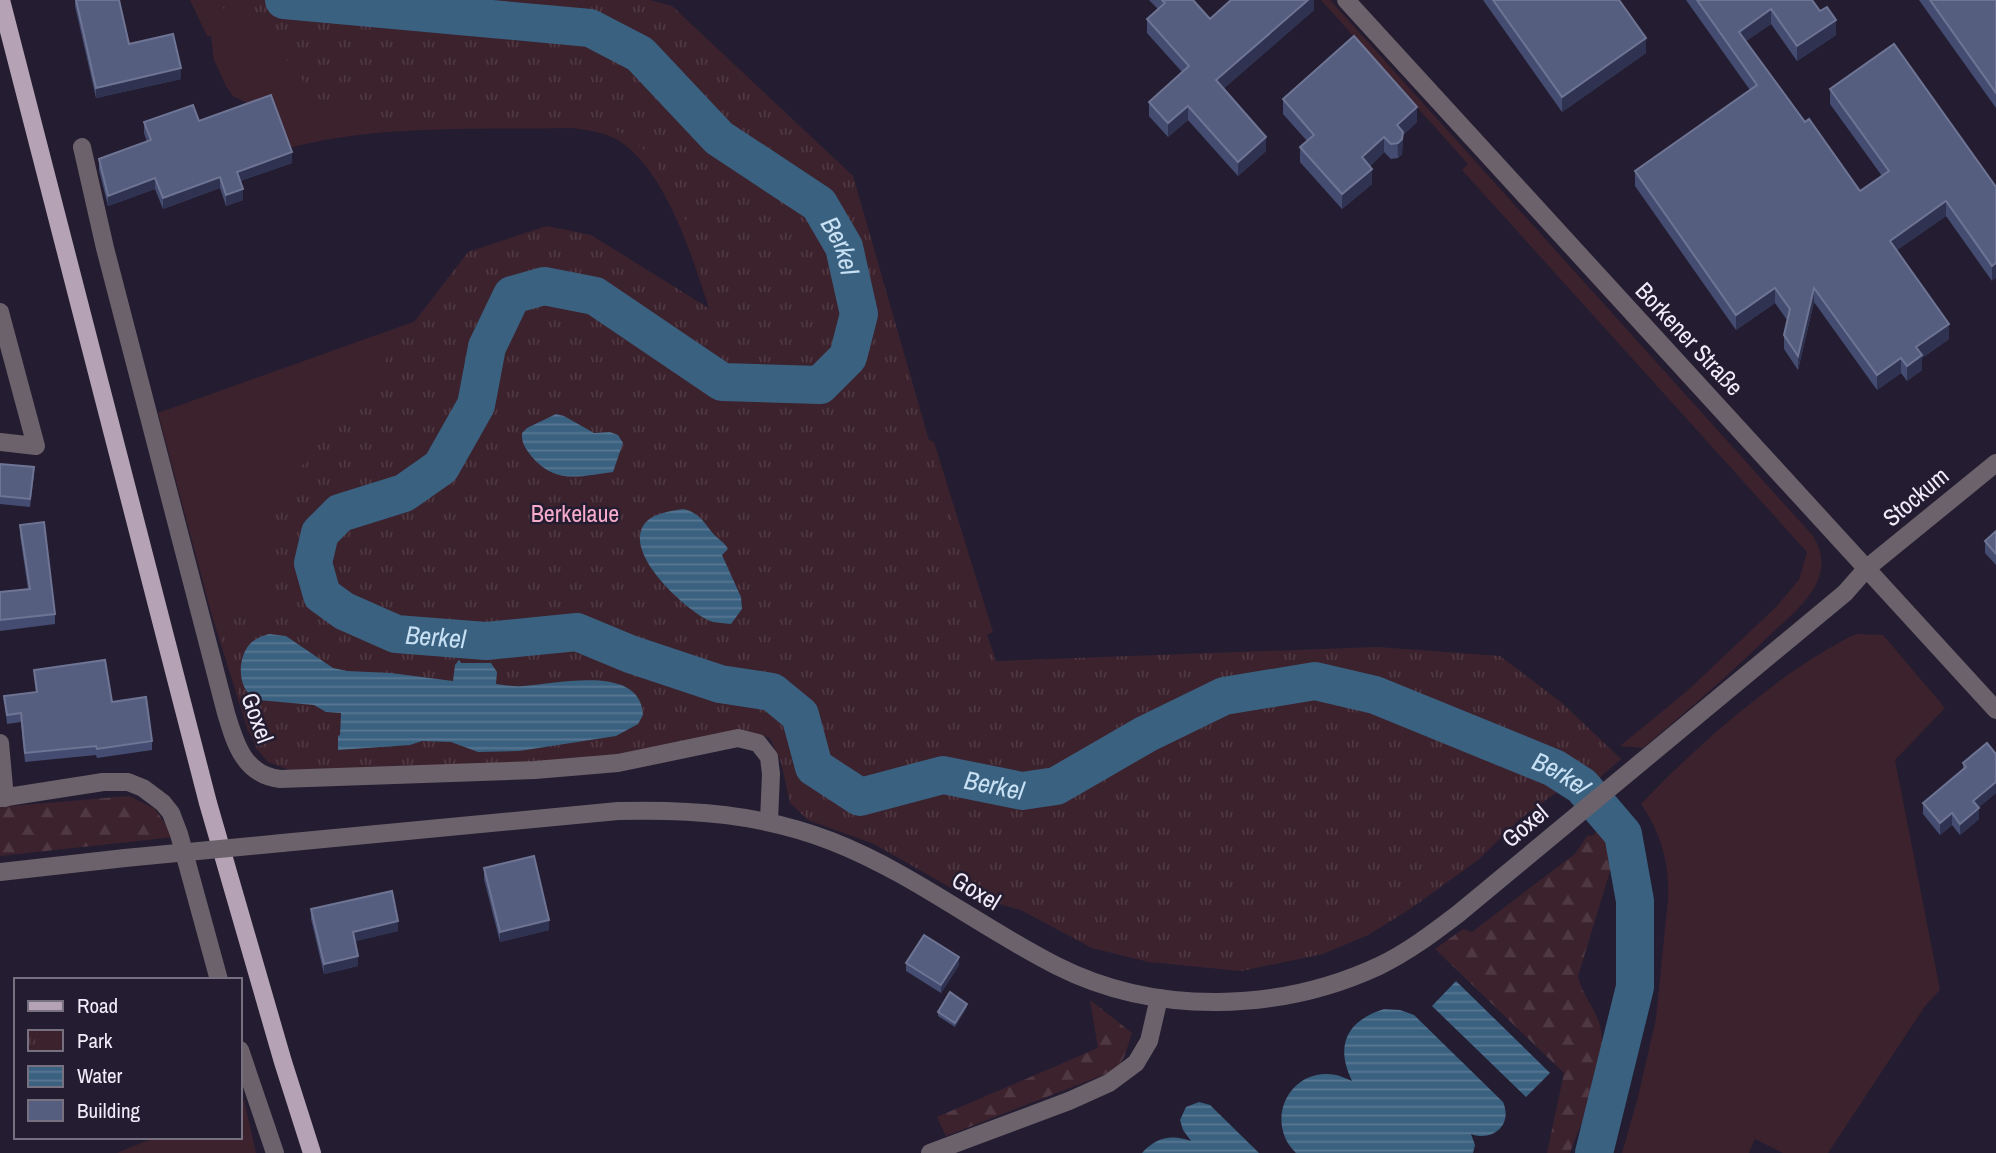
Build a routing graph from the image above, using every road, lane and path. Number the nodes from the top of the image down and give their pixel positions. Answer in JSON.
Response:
{"nodes":[{"id":1,"x":1,"y":0,"type":"edge"},
{"id":2,"x":1346,"y":0,"type":"edge"},
{"id":3,"x":82,"y":147,"type":"dead end"},
{"id":4,"x":0,"y":312,"type":"edge"},
{"id":5,"x":0,"y":442,"type":"edge"},
{"id":6,"x":1996,"y":463,"type":"edge"},
{"id":7,"x":1867,"y":568,"type":"junction"},
{"id":8,"x":1996,"y":710,"type":"edge"},
{"id":9,"x":0,"y":743,"type":"edge"},
{"id":10,"x":2,"y":798,"type":"edge"},
{"id":11,"x":769,"y":821,"type":"junction"},
{"id":12,"x":0,"y":872,"type":"edge"},
{"id":13,"x":218,"y":978,"type":"edge"},
{"id":14,"x":1159,"y":998,"type":"junction"},
{"id":15,"x":242,"y":1056,"type":"edge"},
{"id":16,"x":275,"y":1153,"type":"edge"},
{"id":17,"x":312,"y":1153,"type":"edge"},
{"id":18,"x":930,"y":1153,"type":"edge"}],
"edges":[{"from":1,"to":17,"type":"main road"},
{"from":2,"to":7,"type":"street","name":"Borkener Straße"},
{"from":3,"to":11,"type":"street","name":"Goxel"},
{"from":4,"to":5,"type":"street"},
{"from":6,"to":7,"type":"street","name":"Stockum"},
{"from":7,"to":8,"type":"street","name":"Borkener Straße"},
{"from":7,"to":14,"type":"street","name":"Goxel"},
{"from":9,"to":10,"type":"street"},
{"from":10,"to":13,"type":"street"},
{"from":11,"to":12,"type":"street","name":"Goxel","bridge":true},
{"from":11,"to":14,"type":"street","name":"Goxel"},
{"from":14,"to":18,"type":"street"},
{"from":15,"to":16,"type":"street"}]}
